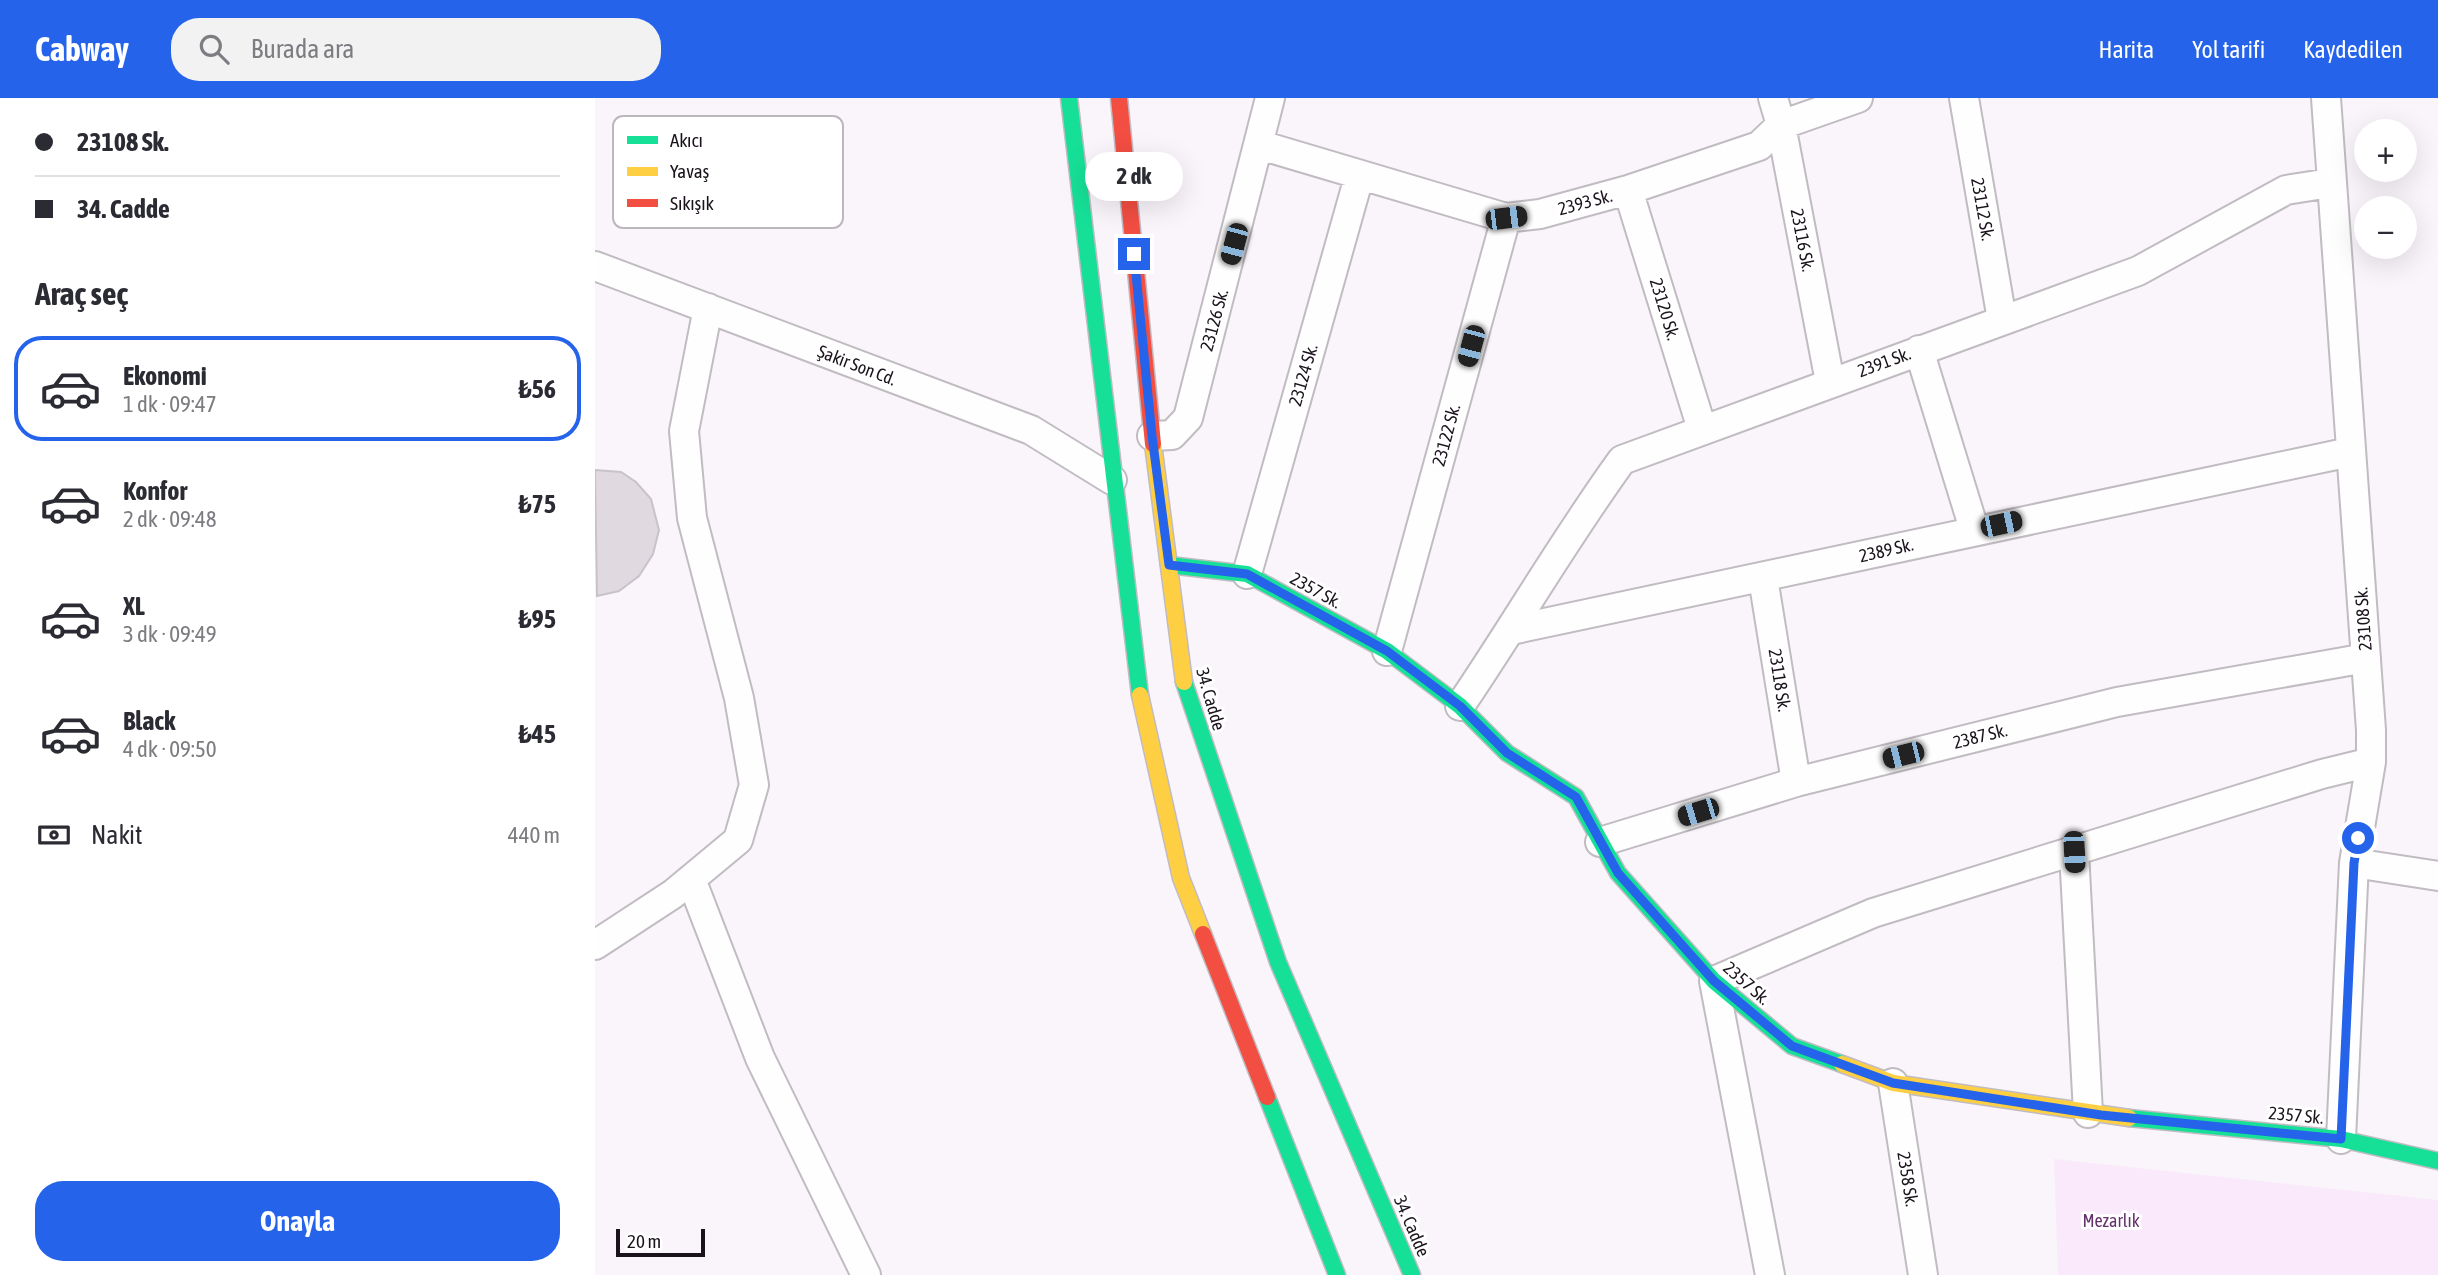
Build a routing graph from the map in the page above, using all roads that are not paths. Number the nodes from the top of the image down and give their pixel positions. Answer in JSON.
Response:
{"nodes":[{"id":1,"x":1069,"y":98,"type":"edge"},
{"id":2,"x":1119,"y":98,"type":"edge"},
{"id":3,"x":1270,"y":98,"type":"edge"},
{"id":4,"x":1858,"y":98,"type":"edge"},
{"id":5,"x":1964,"y":98,"type":"edge"},
{"id":6,"x":2326,"y":98,"type":"edge"},
{"id":7,"x":1777,"y":111,"type":"edge"},
{"id":8,"x":1260,"y":145,"type":"junction"},
{"id":9,"x":1359,"y":177,"type":"junction"},
{"id":10,"x":2330,"y":183,"type":"junction"},
{"id":11,"x":1628,"y":190,"type":"junction"},
{"id":12,"x":1506,"y":218,"type":"junction"},
{"id":13,"x":595,"y":266,"type":"edge"},
{"id":14,"x":708,"y":309,"type":"junction"},
{"id":15,"x":2002,"y":320,"type":"junction"},
{"id":16,"x":1919,"y":350,"type":"junction"},
{"id":17,"x":1830,"y":382,"type":"junction"},
{"id":18,"x":1702,"y":429,"type":"junction"},
{"id":19,"x":1152,"y":436,"type":"junction"},
{"id":20,"x":2350,"y":452,"type":"junction"},
{"id":21,"x":1112,"y":480,"type":"junction"},
{"id":22,"x":1974,"y":529,"type":"junction"},
{"id":23,"x":1169,"y":565,"type":"junction"},
{"id":24,"x":1247,"y":574,"type":"junction"},
{"id":25,"x":1763,"y":578,"type":"junction"},
{"id":26,"x":1511,"y":630,"type":"junction"},
{"id":27,"x":1387,"y":651,"type":"junction"},
{"id":28,"x":2366,"y":657,"type":"junction"},
{"id":29,"x":1460,"y":706,"type":"junction"},
{"id":30,"x":2371,"y":762,"type":"junction"},
{"id":31,"x":1796,"y":782,"type":"junction"},
{"id":32,"x":1600,"y":842,"type":"junction"},
{"id":33,"x":2074,"y":852,"type":"junction"},
{"id":34,"x":2354,"y":863,"type":"junction"},
{"id":35,"x":2438,"y":876,"type":"edge"},
{"id":36,"x":691,"y":879,"type":"junction"},
{"id":37,"x":595,"y":945,"type":"edge"},
{"id":38,"x":1714,"y":981,"type":"junction"},
{"id":39,"x":1893,"y":1083,"type":"junction"},
{"id":40,"x":2088,"y":1113,"type":"junction"},
{"id":41,"x":2341,"y":1139,"type":"junction"},
{"id":42,"x":2438,"y":1161,"type":"edge"},
{"id":43,"x":866,"y":1275,"type":"edge"},
{"id":44,"x":1337,"y":1275,"type":"edge"},
{"id":45,"x":1412,"y":1275,"type":"edge"},
{"id":46,"x":1770,"y":1275,"type":"edge"},
{"id":47,"x":1923,"y":1275,"type":"edge"}],
"edges":[{"from":1,"to":21,"type":"main road"},
{"from":2,"to":19,"type":"main road","name":"34. Cadde"},
{"from":3,"to":8,"type":"street","name":"23126 Sk."},
{"from":4,"to":7,"type":"street","name":"2393 Sk."},
{"from":5,"to":15,"type":"street","name":"23112 Sk."},
{"from":6,"to":10,"type":"street","name":"23108 Sk."},
{"from":7,"to":11,"type":"street","name":"2393 Sk."},
{"from":7,"to":17,"type":"street","name":"23116 Sk."},
{"from":8,"to":9,"type":"street","name":"2393 Sk."},
{"from":8,"to":19,"type":"street","name":"23126 Sk."},
{"from":9,"to":12,"type":"street","name":"2393 Sk."},
{"from":9,"to":24,"type":"street","name":"23124 Sk."},
{"from":10,"to":15,"type":"street","name":"2391 Sk."},
{"from":10,"to":20,"type":"street","name":"23108 Sk."},
{"from":11,"to":12,"type":"street","name":"2393 Sk."},
{"from":11,"to":18,"type":"street","name":"23120 Sk."},
{"from":12,"to":27,"type":"street","name":"23122 Sk."},
{"from":13,"to":14,"type":"street","name":"Şakir Son Cd."},
{"from":14,"to":21,"type":"street","name":"Şakir Son Cd."},
{"from":14,"to":36,"type":"street"},
{"from":15,"to":16,"type":"street","name":"2391 Sk."},
{"from":16,"to":17,"type":"street","name":"2391 Sk."},
{"from":16,"to":22,"type":"street"},
{"from":17,"to":18,"type":"street","name":"2391 Sk."},
{"from":18,"to":26,"type":"street","name":"2391 Sk."},
{"from":19,"to":23,"type":"main road","name":"34. Cadde"},
{"from":20,"to":22,"type":"street","name":"2389 Sk."},
{"from":20,"to":28,"type":"street","name":"23108 Sk."},
{"from":21,"to":44,"type":"main road"},
{"from":22,"to":25,"type":"street","name":"2389 Sk."},
{"from":23,"to":24,"type":"main road","name":"2357 Sk."},
{"from":23,"to":45,"type":"main road","name":"34. Cadde"},
{"from":24,"to":27,"type":"main road","name":"2357 Sk."},
{"from":25,"to":26,"type":"street","name":"2389 Sk."},
{"from":25,"to":31,"type":"street","name":"23118 Sk."},
{"from":26,"to":29,"type":"street"},
{"from":27,"to":29,"type":"main road","name":"2357 Sk."},
{"from":28,"to":30,"type":"street","name":"23108 Sk."},
{"from":28,"to":31,"type":"street","name":"2387 Sk."},
{"from":29,"to":32,"type":"main road","name":"2357 Sk."},
{"from":30,"to":33,"type":"street"},
{"from":30,"to":34,"type":"street","name":"23108 Sk."},
{"from":31,"to":32,"type":"street","name":"2387 Sk."},
{"from":32,"to":38,"type":"main road","name":"2357 Sk."},
{"from":33,"to":38,"type":"street"},
{"from":33,"to":40,"type":"street"},
{"from":34,"to":35,"type":"street"},
{"from":34,"to":41,"type":"street","name":"23108 Sk."},
{"from":36,"to":37,"type":"street"},
{"from":36,"to":43,"type":"street"},
{"from":38,"to":39,"type":"main road","name":"2357 Sk."},
{"from":38,"to":46,"type":"street"},
{"from":39,"to":40,"type":"main road","name":"2357 Sk."},
{"from":39,"to":47,"type":"street","name":"2358 Sk."},
{"from":40,"to":41,"type":"main road","name":"2357 Sk."},
{"from":41,"to":42,"type":"main road","name":"2357 Sk."}]}
